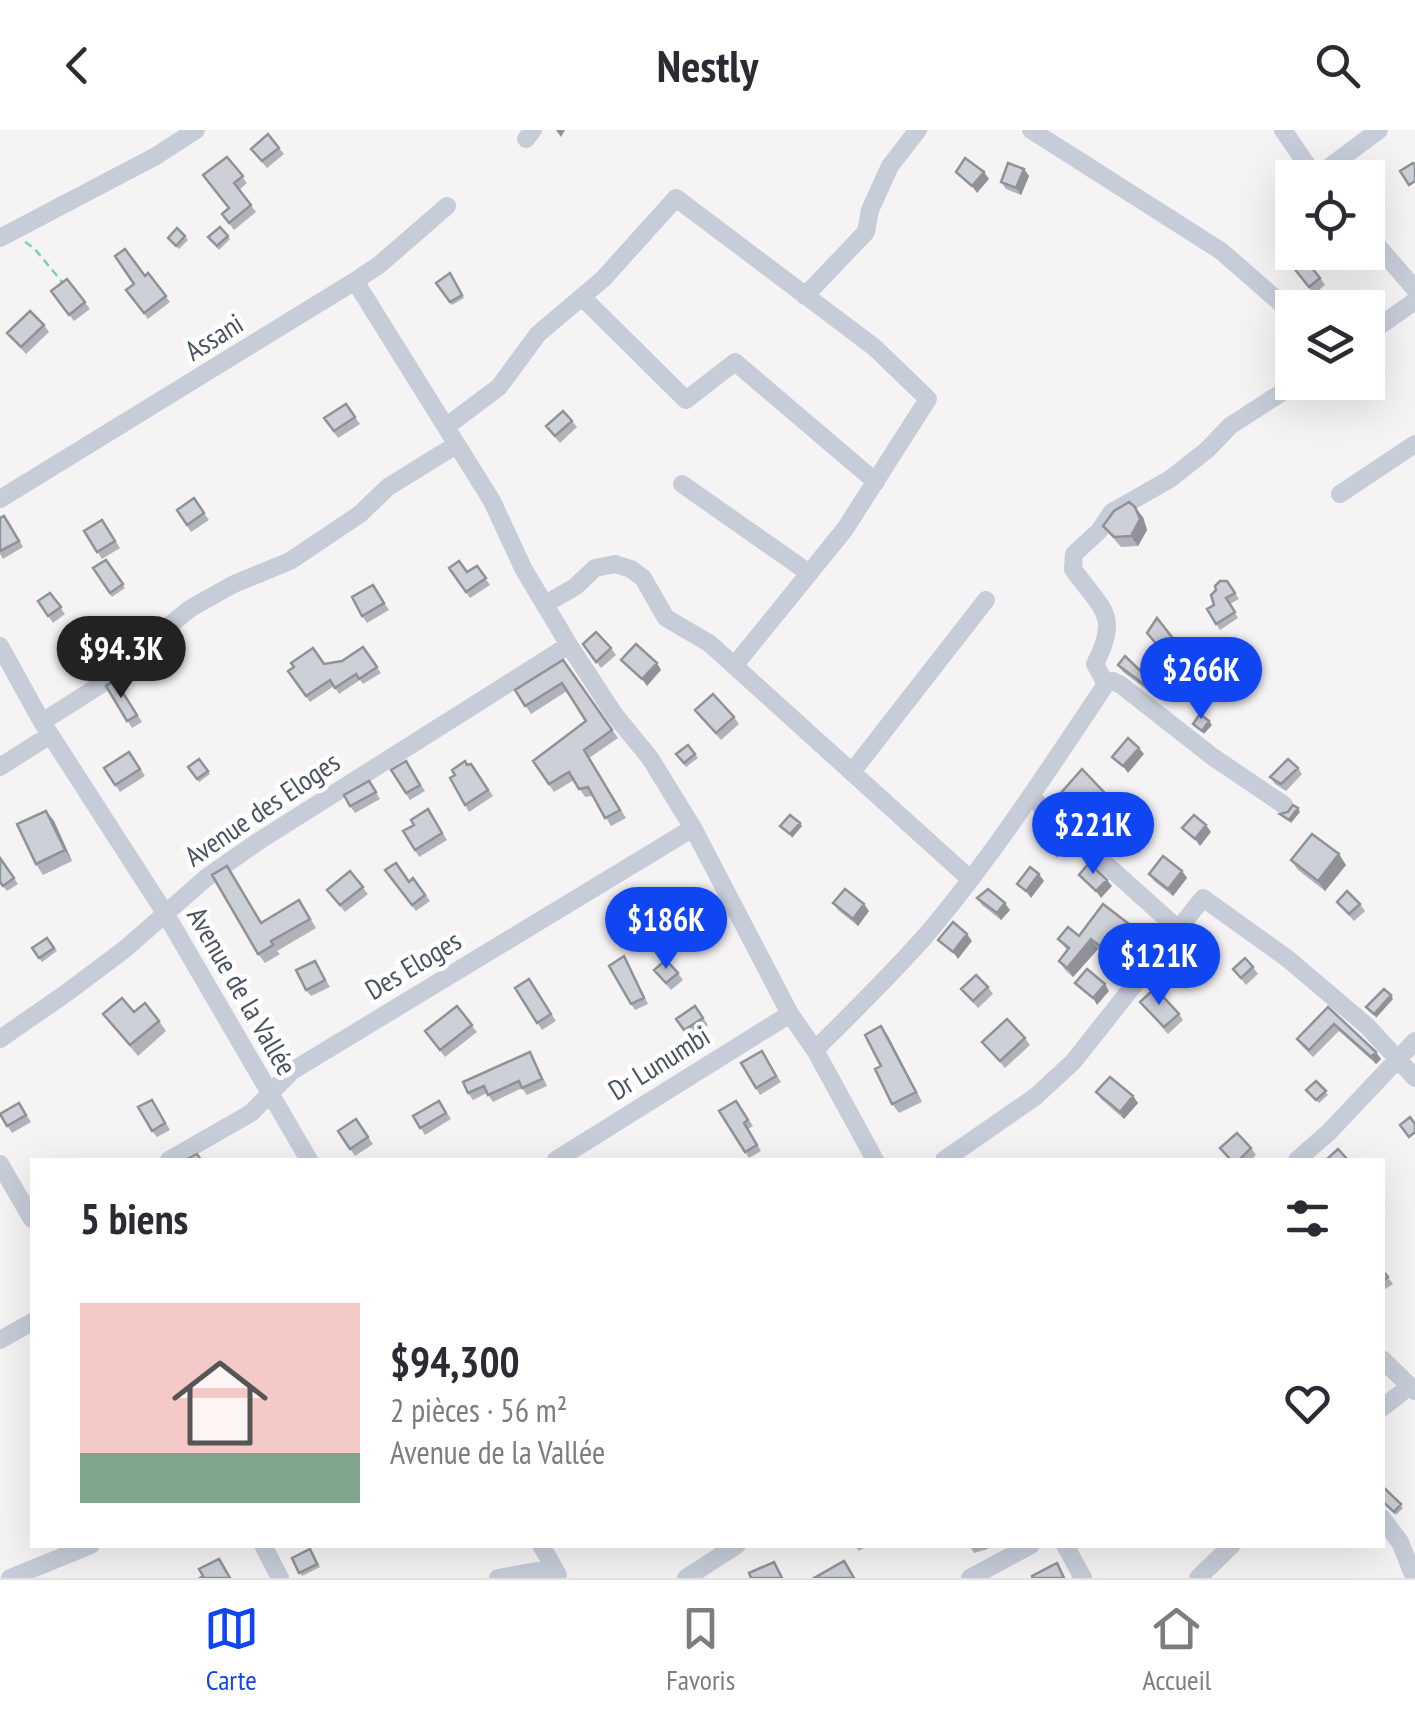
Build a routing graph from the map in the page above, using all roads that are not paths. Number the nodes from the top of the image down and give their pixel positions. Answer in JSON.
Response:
{"nodes":[{"id":1,"x":196,"y":130,"type":"edge"},
{"id":2,"x":918,"y":130,"type":"edge"},
{"id":3,"x":1032,"y":130,"type":"edge"},
{"id":4,"x":1283,"y":130,"type":"edge"},
{"id":5,"x":1379,"y":130,"type":"edge"},
{"id":6,"x":1304,"y":160,"type":"edge"},
{"id":7,"x":1339,"y":160,"type":"edge"},
{"id":8,"x":448,"y":206,"type":"dead end"},
{"id":9,"x":0,"y":238,"type":"edge"},
{"id":10,"x":1385,"y":254,"type":"edge"},
{"id":11,"x":355,"y":280,"type":"junction"},
{"id":12,"x":1415,"y":289,"type":"edge"},
{"id":13,"x":806,"y":296,"type":"junction"},
{"id":14,"x":582,"y":297,"type":"junction"},
{"id":15,"x":1275,"y":297,"type":"edge"},
{"id":16,"x":1415,"y":301,"type":"edge"},
{"id":17,"x":1385,"y":322,"type":"edge"},
{"id":18,"x":1275,"y":397,"type":"edge"},
{"id":19,"x":447,"y":426,"type":"junction"},
{"id":20,"x":1415,"y":444,"type":"edge"},
{"id":21,"x":456,"y":445,"type":"junction"},
{"id":22,"x":876,"y":482,"type":"junction"},
{"id":23,"x":682,"y":484,"type":"dead end"},
{"id":24,"x":1340,"y":494,"type":"dead end"},
{"id":25,"x":0,"y":500,"type":"edge"},
{"id":26,"x":809,"y":573,"type":"junction"},
{"id":27,"x":986,"y":600,"type":"dead end"},
{"id":28,"x":545,"y":604,"type":"junction"},
{"id":29,"x":569,"y":645,"type":"junction"},
{"id":30,"x":0,"y":646,"type":"edge"},
{"id":31,"x":734,"y":666,"type":"junction"},
{"id":32,"x":1106,"y":684,"type":"junction"},
{"id":33,"x":46,"y":728,"type":"junction"},
{"id":34,"x":0,"y":767,"type":"edge"},
{"id":35,"x":852,"y":772,"type":"junction"},
{"id":36,"x":1031,"y":797,"type":"junction"},
{"id":37,"x":1284,"y":805,"type":"dead end"},
{"id":38,"x":693,"y":828,"type":"junction"},
{"id":39,"x":970,"y":879,"type":"junction"},
{"id":40,"x":165,"y":913,"type":"junction"},
{"id":41,"x":1177,"y":928,"type":"junction"},
{"id":42,"x":790,"y":1014,"type":"junction"},
{"id":43,"x":0,"y":1039,"type":"edge"},
{"id":44,"x":1415,"y":1041,"type":"edge"},
{"id":45,"x":816,"y":1050,"type":"junction"},
{"id":46,"x":1399,"y":1059,"type":"junction"},
{"id":47,"x":1415,"y":1078,"type":"edge"},
{"id":48,"x":268,"y":1092,"type":"junction"},
{"id":49,"x":172,"y":1158,"type":"edge"},
{"id":50,"x":308,"y":1158,"type":"edge"},
{"id":51,"x":559,"y":1158,"type":"edge"},
{"id":52,"x":874,"y":1158,"type":"edge"},
{"id":53,"x":947,"y":1158,"type":"edge"},
{"id":54,"x":1299,"y":1158,"type":"edge"},
{"id":55,"x":0,"y":1164,"type":"edge"},
{"id":56,"x":30,"y":1216,"type":"edge"},
{"id":57,"x":30,"y":1323,"type":"edge"},
{"id":58,"x":0,"y":1340,"type":"edge"},
{"id":59,"x":1385,"y":1360,"type":"edge"},
{"id":60,"x":1411,"y":1381,"type":"edge"},
{"id":61,"x":1385,"y":1405,"type":"edge"},
{"id":62,"x":1385,"y":1522,"type":"edge"},
{"id":63,"x":83,"y":1548,"type":"edge"},
{"id":64,"x":265,"y":1548,"type":"edge"},
{"id":65,"x":542,"y":1548,"type":"edge"},
{"id":66,"x":732,"y":1548,"type":"edge"},
{"id":67,"x":1025,"y":1548,"type":"edge"},
{"id":68,"x":1068,"y":1548,"type":"edge"},
{"id":69,"x":1229,"y":1548,"type":"edge"},
{"id":70,"x":557,"y":1573,"type":"edge"},
{"id":71,"x":1410,"y":1573,"type":"edge"},
{"id":72,"x":10,"y":1578,"type":"edge"},
{"id":73,"x":280,"y":1578,"type":"edge"},
{"id":74,"x":498,"y":1578,"type":"edge"},
{"id":75,"x":686,"y":1578,"type":"edge"},
{"id":76,"x":970,"y":1578,"type":"edge"},
{"id":77,"x":1084,"y":1578,"type":"edge"},
{"id":78,"x":1198,"y":1578,"type":"edge"}],
"edges":[{"from":1,"to":9,"type":"street"},
{"from":2,"to":13,"type":"street"},
{"from":3,"to":15,"type":"street"},
{"from":4,"to":6,"type":"street"},
{"from":5,"to":7,"type":"street"},
{"from":8,"to":11,"type":"street","name":"Assani"},
{"from":10,"to":12,"type":"street"},
{"from":11,"to":19,"type":"street"},
{"from":11,"to":25,"type":"street","name":"Assani"},
{"from":13,"to":14,"type":"street"},
{"from":13,"to":22,"type":"street"},
{"from":14,"to":19,"type":"street"},
{"from":14,"to":22,"type":"street"},
{"from":16,"to":17,"type":"street"},
{"from":18,"to":32,"type":"street"},
{"from":19,"to":21,"type":"street"},
{"from":20,"to":24,"type":"street"},
{"from":21,"to":28,"type":"street"},
{"from":21,"to":33,"type":"street"},
{"from":22,"to":26,"type":"street"},
{"from":23,"to":26,"type":"street"},
{"from":26,"to":31,"type":"street"},
{"from":27,"to":35,"type":"street"},
{"from":28,"to":29,"type":"street"},
{"from":28,"to":31,"type":"street"},
{"from":29,"to":38,"type":"street"},
{"from":29,"to":40,"type":"street","name":"Avenue des Eloges"},
{"from":30,"to":33,"type":"street","name":"Avenue de la Vallée"},
{"from":31,"to":35,"type":"street"},
{"from":32,"to":36,"type":"street"},
{"from":32,"to":37,"type":"street"},
{"from":33,"to":34,"type":"street"},
{"from":33,"to":40,"type":"street","name":"Avenue de la Vallée"},
{"from":35,"to":39,"type":"street"},
{"from":36,"to":39,"type":"street"},
{"from":36,"to":41,"type":"street"},
{"from":38,"to":42,"type":"street"},
{"from":38,"to":48,"type":"street","name":"Des Eloges"},
{"from":39,"to":45,"type":"street"},
{"from":40,"to":43,"type":"street","name":"Avenue des Eloges"},
{"from":40,"to":48,"type":"street","name":"Avenue de la Vallée"},
{"from":41,"to":46,"type":"street"},
{"from":41,"to":53,"type":"street"},
{"from":42,"to":45,"type":"street"},
{"from":42,"to":51,"type":"street","name":"Dr Lunumbi"},
{"from":44,"to":46,"type":"street"},
{"from":45,"to":52,"type":"street"},
{"from":46,"to":47,"type":"street"},
{"from":46,"to":54,"type":"street"},
{"from":48,"to":49,"type":"street","name":"Des Eloges"},
{"from":48,"to":50,"type":"street","name":"Avenue de la Vallée"},
{"from":55,"to":56,"type":"street"},
{"from":57,"to":58,"type":"street"},
{"from":59,"to":60,"type":"street"},
{"from":60,"to":61,"type":"street"},
{"from":62,"to":71,"type":"street"},
{"from":63,"to":72,"type":"street"},
{"from":64,"to":73,"type":"street"},
{"from":65,"to":70,"type":"street"},
{"from":66,"to":75,"type":"street"},
{"from":67,"to":76,"type":"street"},
{"from":68,"to":77,"type":"street"},
{"from":69,"to":78,"type":"street"},
{"from":70,"to":74,"type":"street"}]}
